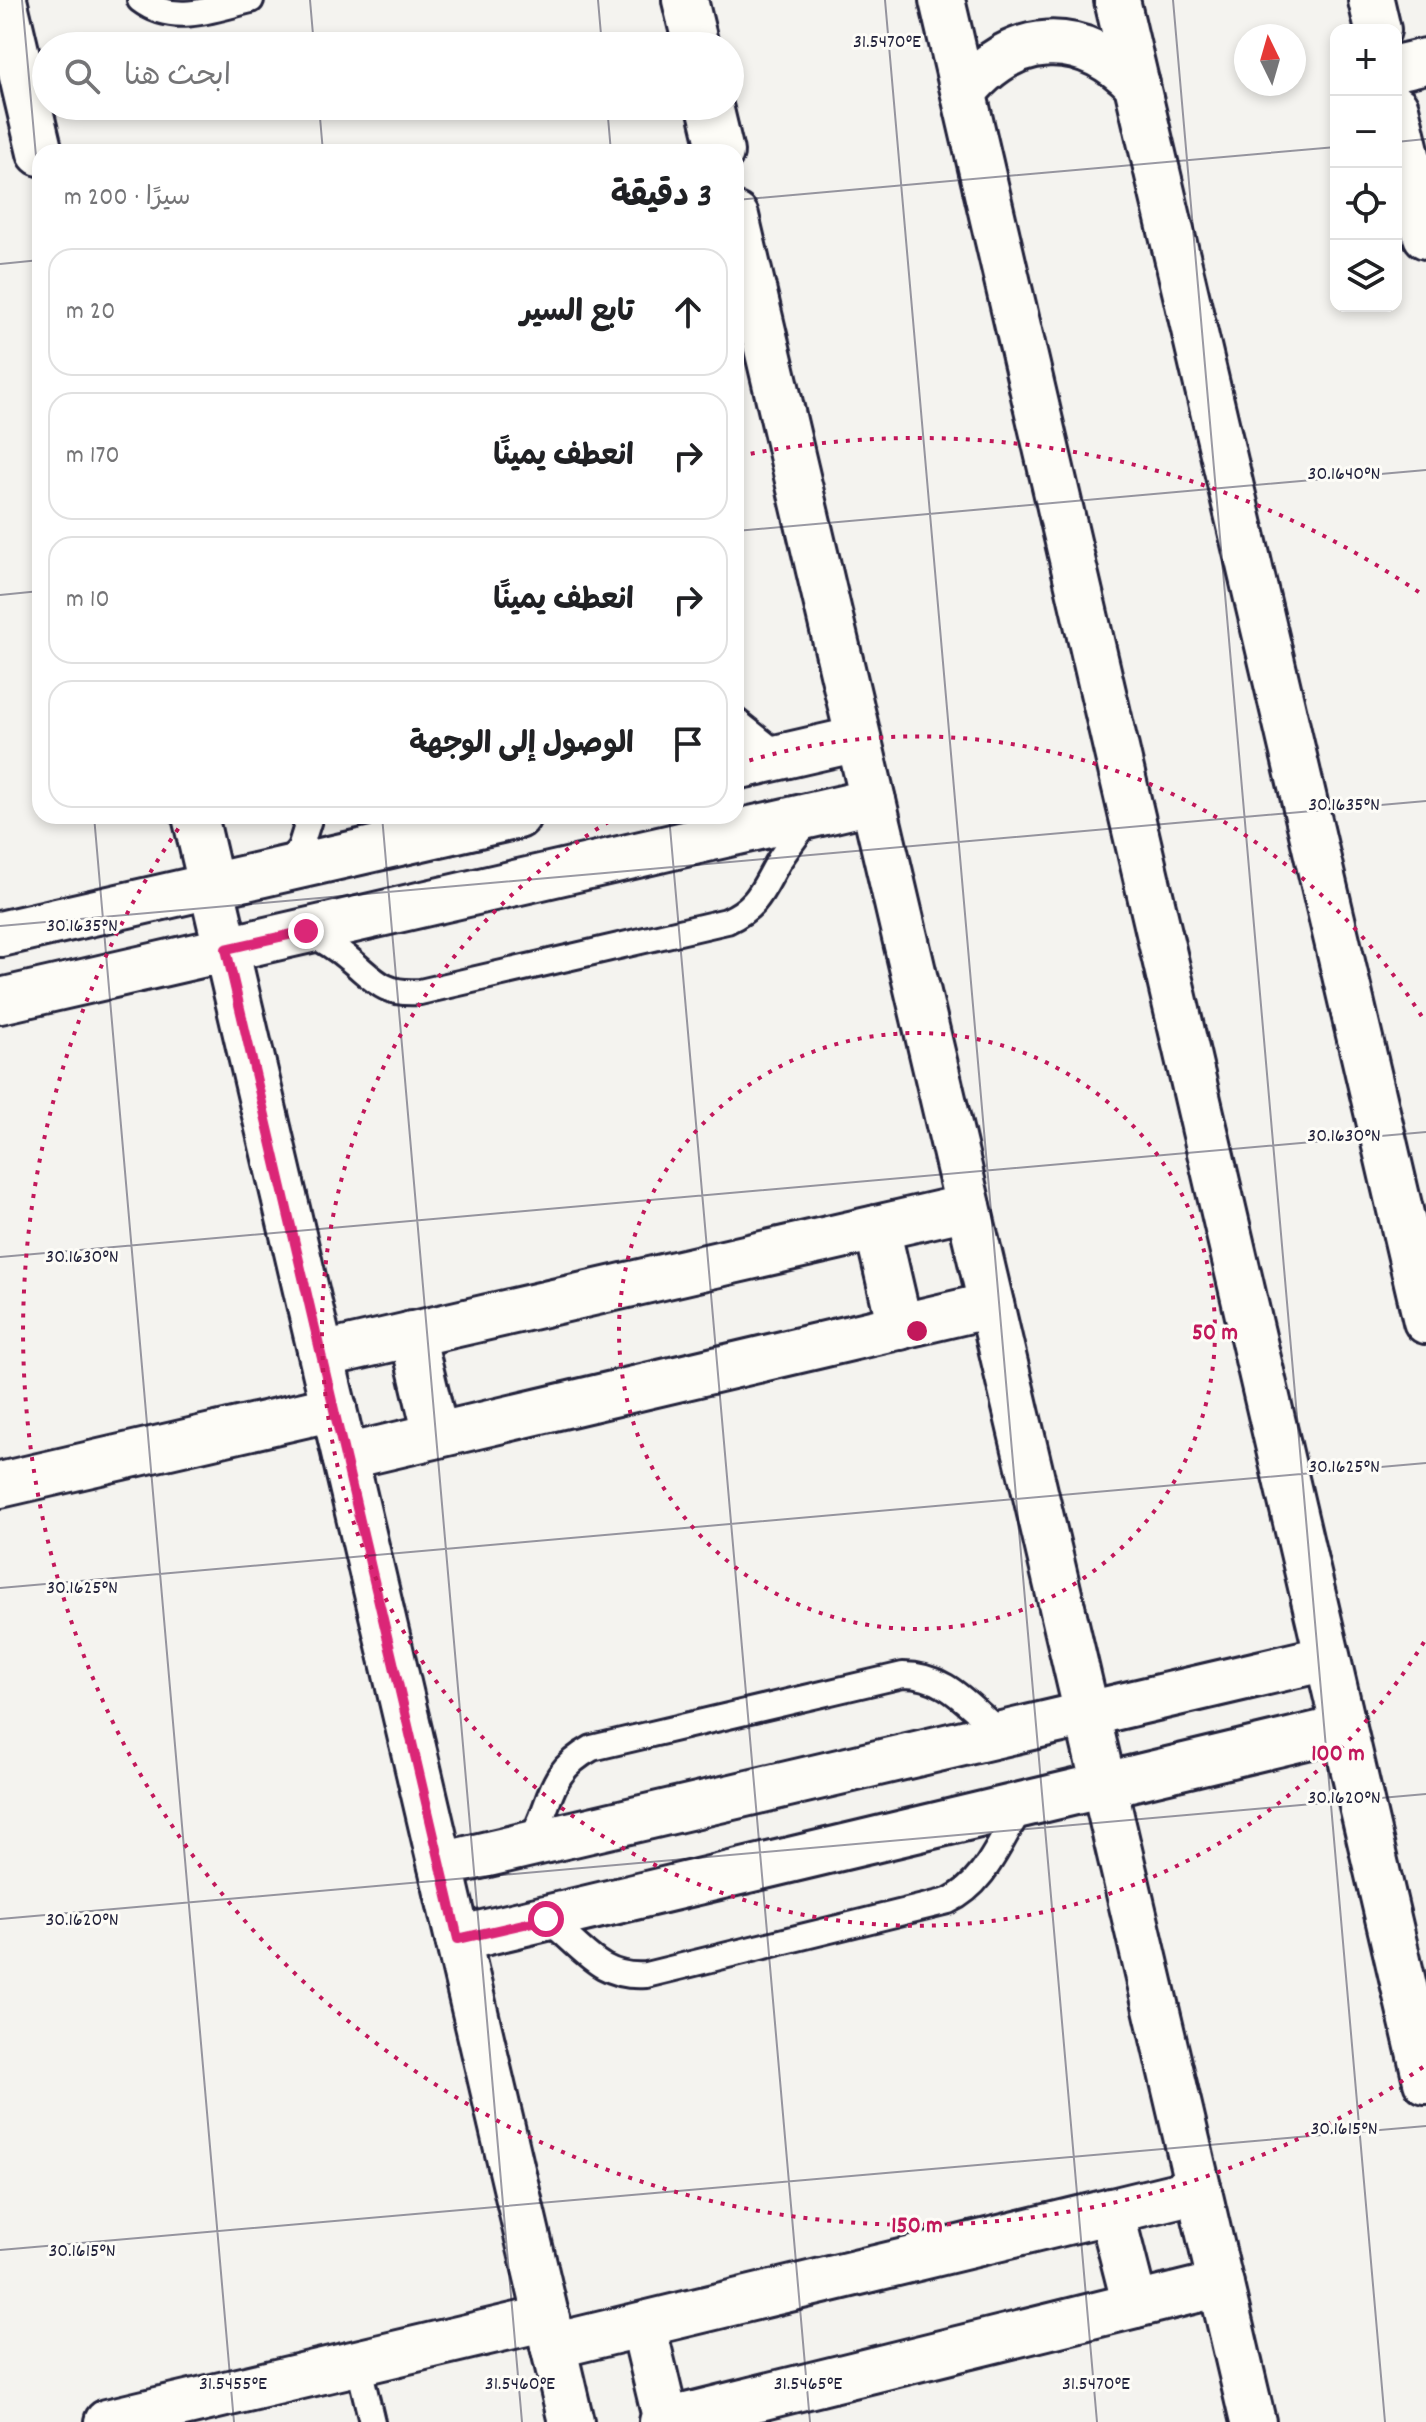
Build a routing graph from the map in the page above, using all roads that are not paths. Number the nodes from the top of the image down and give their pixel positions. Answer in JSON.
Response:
{"nodes":[{"id":1,"x":4,"y":0,"type":"edge"},
{"id":2,"x":140,"y":0,"type":"edge"},
{"id":3,"x":251,"y":0,"type":"edge"},
{"id":4,"x":685,"y":0,"type":"edge"},
{"id":5,"x":942,"y":0,"type":"edge"},
{"id":6,"x":1117,"y":0,"type":"edge"},
{"id":7,"x":1371,"y":0,"type":"edge"},
{"id":8,"x":1377,"y":24,"type":"edge"},
{"id":9,"x":693,"y":32,"type":"edge"},
{"id":10,"x":1426,"y":61,"type":"edge"},
{"id":11,"x":1402,"y":67,"type":"edge"},
{"id":12,"x":1137,"y":84,"type":"junction"},
{"id":13,"x":964,"y":92,"type":"junction"},
{"id":14,"x":32,"y":119,"type":"edge"},
{"id":15,"x":32,"y":120,"type":"edge"},
{"id":16,"x":713,"y":120,"type":"edge"},
{"id":17,"x":1402,"y":126,"type":"edge"},
{"id":18,"x":38,"y":144,"type":"edge"},
{"id":19,"x":719,"y":144,"type":"edge"},
{"id":20,"x":1419,"y":178,"type":"edge"},
{"id":21,"x":1426,"y":236,"type":"edge"},
{"id":22,"x":744,"y":283,"type":"edge"},
{"id":23,"x":750,"y":335,"type":"edge"},
{"id":24,"x":744,"y":727,"type":"edge"},
{"id":25,"x":858,"y":739,"type":"junction"},
{"id":26,"x":780,"y":756,"type":"junction"},
{"id":27,"x":744,"y":765,"type":"edge"},
{"id":28,"x":873,"y":801,"type":"junction"},
{"id":29,"x":813,"y":815,"type":"junction"},
{"id":30,"x":197,"y":824,"type":"edge"},
{"id":31,"x":308,"y":824,"type":"edge"},
{"id":32,"x":483,"y":824,"type":"edge"},
{"id":33,"x":283,"y":869,"type":"junction"},
{"id":34,"x":212,"y":886,"type":"junction"},
{"id":35,"x":306,"y":931,"type":"junction"},
{"id":36,"x":0,"y":934,"type":"edge"},
{"id":37,"x":226,"y":949,"type":"junction"},
{"id":38,"x":0,"y":1001,"type":"edge"},
{"id":39,"x":968,"y":1207,"type":"junction"},
{"id":40,"x":877,"y":1228,"type":"junction"},
{"id":41,"x":991,"y":1305,"type":"junction"},
{"id":42,"x":1426,"y":1321,"type":"edge"},
{"id":43,"x":900,"y":1327,"type":"junction"},
{"id":44,"x":412,"y":1334,"type":"junction"},
{"id":45,"x":322,"y":1355,"type":"junction"},
{"id":46,"x":334,"y":1408,"type":"junction"},
{"id":47,"x":436,"y":1435,"type":"junction"},
{"id":48,"x":345,"y":1457,"type":"junction"},
{"id":49,"x":0,"y":1485,"type":"edge"},
{"id":50,"x":1327,"y":1658,"type":"junction"},
{"id":51,"x":1087,"y":1714,"type":"junction"},
{"id":52,"x":1344,"y":1728,"type":"junction"},
{"id":53,"x":1003,"y":1734,"type":"junction"},
{"id":54,"x":1104,"y":1786,"type":"junction"},
{"id":55,"x":1023,"y":1805,"type":"junction"},
{"id":56,"x":529,"y":1844,"type":"junction"},
{"id":57,"x":441,"y":1865,"type":"junction"},
{"id":58,"x":546,"y":1919,"type":"junction"},
{"id":59,"x":458,"y":1939,"type":"junction"},
{"id":60,"x":1426,"y":2081,"type":"edge"},
{"id":61,"x":1199,"y":2190,"type":"junction"},
{"id":62,"x":1111,"y":2211,"type":"junction"},
{"id":63,"x":1221,"y":2284,"type":"junction"},
{"id":64,"x":1135,"y":2305,"type":"junction"},
{"id":65,"x":643,"y":2325,"type":"junction"},
{"id":66,"x":550,"y":2332,"type":"junction"},
{"id":67,"x":358,"y":2363,"type":"junction"},
{"id":68,"x":107,"y":2422,"type":"edge"},
{"id":69,"x":372,"y":2422,"type":"edge"},
{"id":70,"x":571,"y":2422,"type":"edge"},
{"id":71,"x":664,"y":2422,"type":"edge"},
{"id":72,"x":1253,"y":2422,"type":"edge"}],
"edges":[{"from":1,"to":14,"type":"street"},
{"from":2,"to":3,"type":"lane"},
{"from":4,"to":9,"type":"street"},
{"from":5,"to":13,"type":"street"},
{"from":6,"to":12,"type":"street"},
{"from":7,"to":8,"type":"street"},
{"from":10,"to":11,"type":"street"},
{"from":12,"to":13,"type":"street"},
{"from":12,"to":42,"type":"street"},
{"from":13,"to":50,"type":"street"},
{"from":15,"to":18,"type":"street"},
{"from":16,"to":19,"type":"street"},
{"from":17,"to":20,"type":"street"},
{"from":20,"to":21,"type":"street"},
{"from":22,"to":23,"type":"street"},
{"from":23,"to":25,"type":"street"},
{"from":24,"to":26,"type":"lane"},
{"from":25,"to":26,"type":"street"},
{"from":25,"to":28,"type":"street"},
{"from":26,"to":27,"type":"street"},
{"from":28,"to":29,"type":"street"},
{"from":28,"to":39,"type":"street"},
{"from":29,"to":35,"type":"street"},
{"from":29,"to":35,"type":"lane"},
{"from":30,"to":34,"type":"street"},
{"from":31,"to":33,"type":"lane"},
{"from":32,"to":33,"type":"street"},
{"from":33,"to":34,"type":"street"},
{"from":34,"to":36,"type":"street"},
{"from":34,"to":37,"type":"street"},
{"from":35,"to":37,"type":"street"},
{"from":37,"to":38,"type":"street"},
{"from":37,"to":45,"type":"street"},
{"from":39,"to":40,"type":"street"},
{"from":39,"to":41,"type":"street"},
{"from":40,"to":43,"type":"street"},
{"from":40,"to":44,"type":"street"},
{"from":41,"to":43,"type":"street"},
{"from":41,"to":51,"type":"street"},
{"from":43,"to":47,"type":"street"},
{"from":44,"to":45,"type":"street"},
{"from":44,"to":47,"type":"street"},
{"from":45,"to":46,"type":"street"},
{"from":46,"to":48,"type":"street"},
{"from":46,"to":49,"type":"street"},
{"from":47,"to":48,"type":"street"},
{"from":48,"to":57,"type":"street"},
{"from":50,"to":51,"type":"street"},
{"from":50,"to":52,"type":"street"},
{"from":51,"to":53,"type":"street"},
{"from":51,"to":54,"type":"street"},
{"from":52,"to":54,"type":"street"},
{"from":52,"to":60,"type":"street"},
{"from":53,"to":56,"type":"street"},
{"from":53,"to":56,"type":"lane"},
{"from":54,"to":55,"type":"street"},
{"from":54,"to":61,"type":"street"},
{"from":55,"to":58,"type":"street"},
{"from":55,"to":58,"type":"lane"},
{"from":56,"to":57,"type":"street"},
{"from":57,"to":59,"type":"street"},
{"from":58,"to":59,"type":"street"},
{"from":59,"to":66,"type":"street"},
{"from":61,"to":62,"type":"street"},
{"from":61,"to":63,"type":"street"},
{"from":62,"to":64,"type":"street"},
{"from":62,"to":65,"type":"street"},
{"from":63,"to":64,"type":"street"},
{"from":63,"to":72,"type":"street"},
{"from":64,"to":71,"type":"street"},
{"from":65,"to":66,"type":"street"},
{"from":65,"to":71,"type":"street"},
{"from":66,"to":67,"type":"street"},
{"from":66,"to":70,"type":"street"},
{"from":67,"to":68,"type":"street"},
{"from":67,"to":69,"type":"lane"}]}
